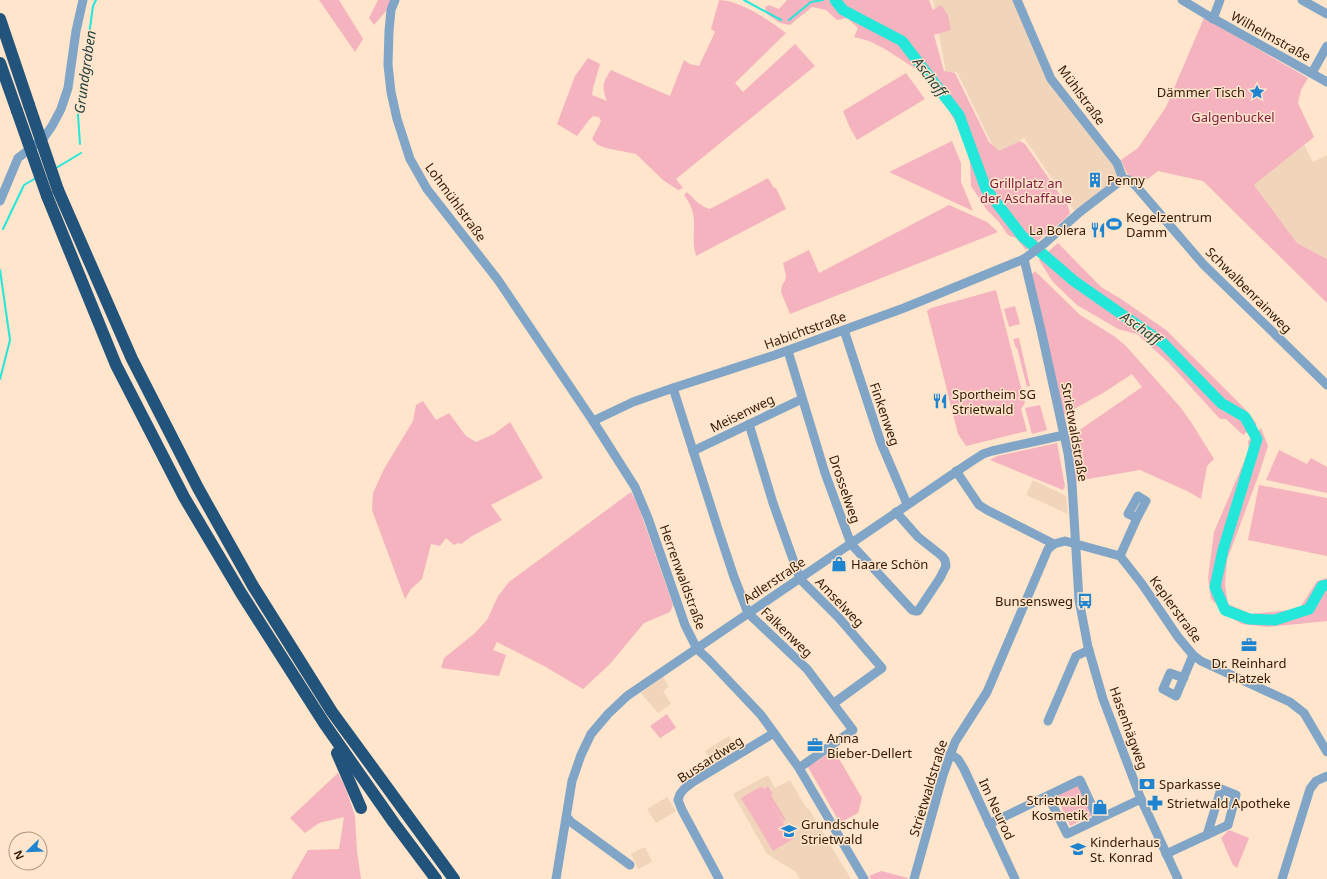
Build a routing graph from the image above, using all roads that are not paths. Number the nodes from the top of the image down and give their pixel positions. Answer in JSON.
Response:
{"nodes":[{"id":1,"x":83,"y":0,"type":"edge"},
{"id":2,"x":395,"y":0,"type":"edge"},
{"id":3,"x":1017,"y":0,"type":"edge"},
{"id":4,"x":1182,"y":0,"type":"edge"},
{"id":5,"x":1220,"y":0,"type":"edge"},
{"id":6,"x":1302,"y":0,"type":"edge"},
{"id":7,"x":1327,"y":14,"type":"edge"},
{"id":8,"x":0,"y":19,"type":"edge"},
{"id":9,"x":1213,"y":19,"type":"junction"},
{"id":10,"x":1327,"y":46,"type":"edge"},
{"id":11,"x":0,"y":63,"type":"edge"},
{"id":12,"x":1312,"y":73,"type":"junction"},
{"id":13,"x":1327,"y":82,"type":"edge"},
{"id":14,"x":1123,"y":179,"type":"junction"},
{"id":15,"x":0,"y":200,"type":"edge"},
{"id":16,"x":1024,"y":259,"type":"junction"},
{"id":17,"x":844,"y":330,"type":"junction"},
{"id":18,"x":788,"y":351,"type":"junction"},
{"id":19,"x":560,"y":373,"type":"joint"},
{"id":20,"x":1327,"y":385,"type":"edge"},
{"id":21,"x":673,"y":388,"type":"junction"},
{"id":22,"x":802,"y":399,"type":"junction"},
{"id":23,"x":593,"y":421,"type":"junction"},
{"id":24,"x":749,"y":424,"type":"junction"},
{"id":25,"x":1064,"y":435,"type":"junction"},
{"id":26,"x":693,"y":451,"type":"junction"},
{"id":27,"x":956,"y":472,"type":"junction"},
{"id":28,"x":907,"y":504,"type":"junction"},
{"id":29,"x":896,"y":512,"type":"junction"},
{"id":30,"x":1137,"y":518,"type":"dead end"},
{"id":31,"x":1076,"y":543,"type":"junction"},
{"id":32,"x":851,"y":544,"type":"junction"},
{"id":33,"x":1054,"y":544,"type":"junction"},
{"id":34,"x":1120,"y":556,"type":"junction"},
{"id":35,"x":800,"y":579,"type":"junction"},
{"id":36,"x":748,"y":613,"type":"junction"},
{"id":37,"x":697,"y":649,"type":"junction"},
{"id":38,"x":1089,"y":650,"type":"junction"},
{"id":39,"x":1193,"y":655,"type":"junction"},
{"id":40,"x":1184,"y":678,"type":"dead end"},
{"id":41,"x":834,"y":703,"type":"junction"},
{"id":42,"x":1048,"y":720,"type":"dead end"},
{"id":43,"x":324,"y":723,"type":"junction"},
{"id":44,"x":774,"y":733,"type":"junction"},
{"id":45,"x":1327,"y":752,"type":"edge"},
{"id":46,"x":950,"y":754,"type":"junction"},
{"id":47,"x":798,"y":768,"type":"junction"},
{"id":48,"x":1327,"y":776,"type":"edge"},
{"id":49,"x":1048,"y":796,"type":"junction"},
{"id":50,"x":1141,"y":799,"type":"junction"},
{"id":51,"x":361,"y":808,"type":"dead end"},
{"id":52,"x":567,"y":817,"type":"junction"},
{"id":53,"x":1098,"y":819,"type":"junction"},
{"id":54,"x":989,"y":824,"type":"junction"},
{"id":55,"x":1207,"y":835,"type":"junction"},
{"id":56,"x":1166,"y":854,"type":"junction"},
{"id":57,"x":630,"y":865,"type":"dead end"},
{"id":58,"x":436,"y":879,"type":"edge"},
{"id":59,"x":454,"y":879,"type":"edge"},
{"id":60,"x":556,"y":879,"type":"edge"},
{"id":61,"x":719,"y":879,"type":"edge"},
{"id":62,"x":864,"y":879,"type":"edge"},
{"id":63,"x":914,"y":879,"type":"edge"},
{"id":64,"x":1015,"y":879,"type":"edge"},
{"id":65,"x":1178,"y":879,"type":"edge"},
{"id":66,"x":1282,"y":879,"type":"edge"}],
"edges":[{"from":1,"to":15,"type":"street"},
{"from":2,"to":19,"type":"street","name":"Lohmühlstraße"},
{"from":3,"to":14,"type":"street","name":"Mühlstraße"},
{"from":4,"to":9,"type":"street","name":"Wilhelmstraße"},
{"from":5,"to":9,"type":"street"},
{"from":6,"to":7,"type":"street"},
{"from":8,"to":59,"type":"highway","bridge":true},
{"from":9,"to":12,"type":"street","name":"Wilhelmstraße"},
{"from":10,"to":12,"type":"street"},
{"from":11,"to":43,"type":"highway","bridge":true},
{"from":12,"to":13,"type":"street","name":"Wilhelmstraße"},
{"from":14,"to":16,"type":"street"},
{"from":14,"to":20,"type":"street","name":"Schwalbenrainweg"},
{"from":16,"to":17,"type":"street","name":"Habichtstraße"},
{"from":16,"to":25,"type":"street","name":"Strietwaldstraße"},
{"from":17,"to":18,"type":"street","name":"Habichtstraße"},
{"from":17,"to":28,"type":"street","name":"Finkenweg"},
{"from":18,"to":21,"type":"street","name":"Habichtstraße"},
{"from":18,"to":22,"type":"street","name":"Drosselweg"},
{"from":19,"to":23,"type":"street","name":"Herrenwaldstraße"},
{"from":21,"to":23,"type":"street","name":"Habichtstraße"},
{"from":21,"to":26,"type":"street","name":"Falkenweg"},
{"from":22,"to":24,"type":"street","name":"Meisenweg"},
{"from":22,"to":32,"type":"street","name":"Drosselweg"},
{"from":23,"to":37,"type":"street","name":"Herrenwaldstraße"},
{"from":24,"to":26,"type":"street","name":"Meisenweg"},
{"from":24,"to":35,"type":"street","name":"Amselweg"},
{"from":25,"to":27,"type":"street","name":"Adlerstraße"},
{"from":25,"to":31,"type":"street","name":"Strietwaldstraße"},
{"from":26,"to":36,"type":"street","name":"Falkenweg"},
{"from":27,"to":28,"type":"street","name":"Adlerstraße"},
{"from":27,"to":33,"type":"street"},
{"from":28,"to":29,"type":"street","name":"Adlerstraße"},
{"from":29,"to":32,"type":"street","name":"Adlerstraße"},
{"from":29,"to":32,"type":"street","name":"Drosselweg"},
{"from":30,"to":34,"type":"street"},
{"from":31,"to":33,"type":"street"},
{"from":31,"to":34,"type":"street"},
{"from":31,"to":38,"type":"street","name":"Hasenhägweg"},
{"from":32,"to":35,"type":"street","name":"Adlerstraße"},
{"from":33,"to":46,"type":"street","name":"Strietwaldstraße"},
{"from":34,"to":39,"type":"street","name":"Keplerstraße"},
{"from":35,"to":36,"type":"street","name":"Adlerstraße"},
{"from":35,"to":41,"type":"street","name":"Amselweg"},
{"from":36,"to":37,"type":"street","name":"Adlerstraße"},
{"from":36,"to":41,"type":"street","name":"Falkenweg"},
{"from":37,"to":44,"type":"street","name":"Herrenwaldstraße"},
{"from":37,"to":52,"type":"street","name":"Adlerstraße"},
{"from":38,"to":42,"type":"street"},
{"from":38,"to":50,"type":"street","name":"Hasenhägweg"},
{"from":39,"to":40,"type":"street"},
{"from":39,"to":45,"type":"street","name":"Keplerstraße"},
{"from":41,"to":47,"type":"street","name":"Falkenweg"},
{"from":43,"to":51,"type":"highway"},
{"from":43,"to":58,"type":"highway"},
{"from":44,"to":47,"type":"street","name":"Herrenwaldstraße"},
{"from":44,"to":61,"type":"street","name":"Bussardweg"},
{"from":46,"to":54,"type":"street","name":"Im Neurod"},
{"from":46,"to":63,"type":"street","name":"Strietwaldstraße"},
{"from":47,"to":62,"type":"street","name":"Herrenwaldstraße"},
{"from":48,"to":66,"type":"street"},
{"from":49,"to":53,"type":"street"},
{"from":49,"to":53,"type":"street"},
{"from":49,"to":54,"type":"street"},
{"from":50,"to":53,"type":"street"},
{"from":50,"to":56,"type":"street","name":"Hasenhägweg"},
{"from":52,"to":57,"type":"street"},
{"from":52,"to":60,"type":"street","name":"Adlerstraße"},
{"from":54,"to":64,"type":"street","name":"Im Neurod"},
{"from":55,"to":55,"type":"street"},
{"from":55,"to":56,"type":"street"},
{"from":56,"to":65,"type":"street","name":"Hasenhägweg"}]}
